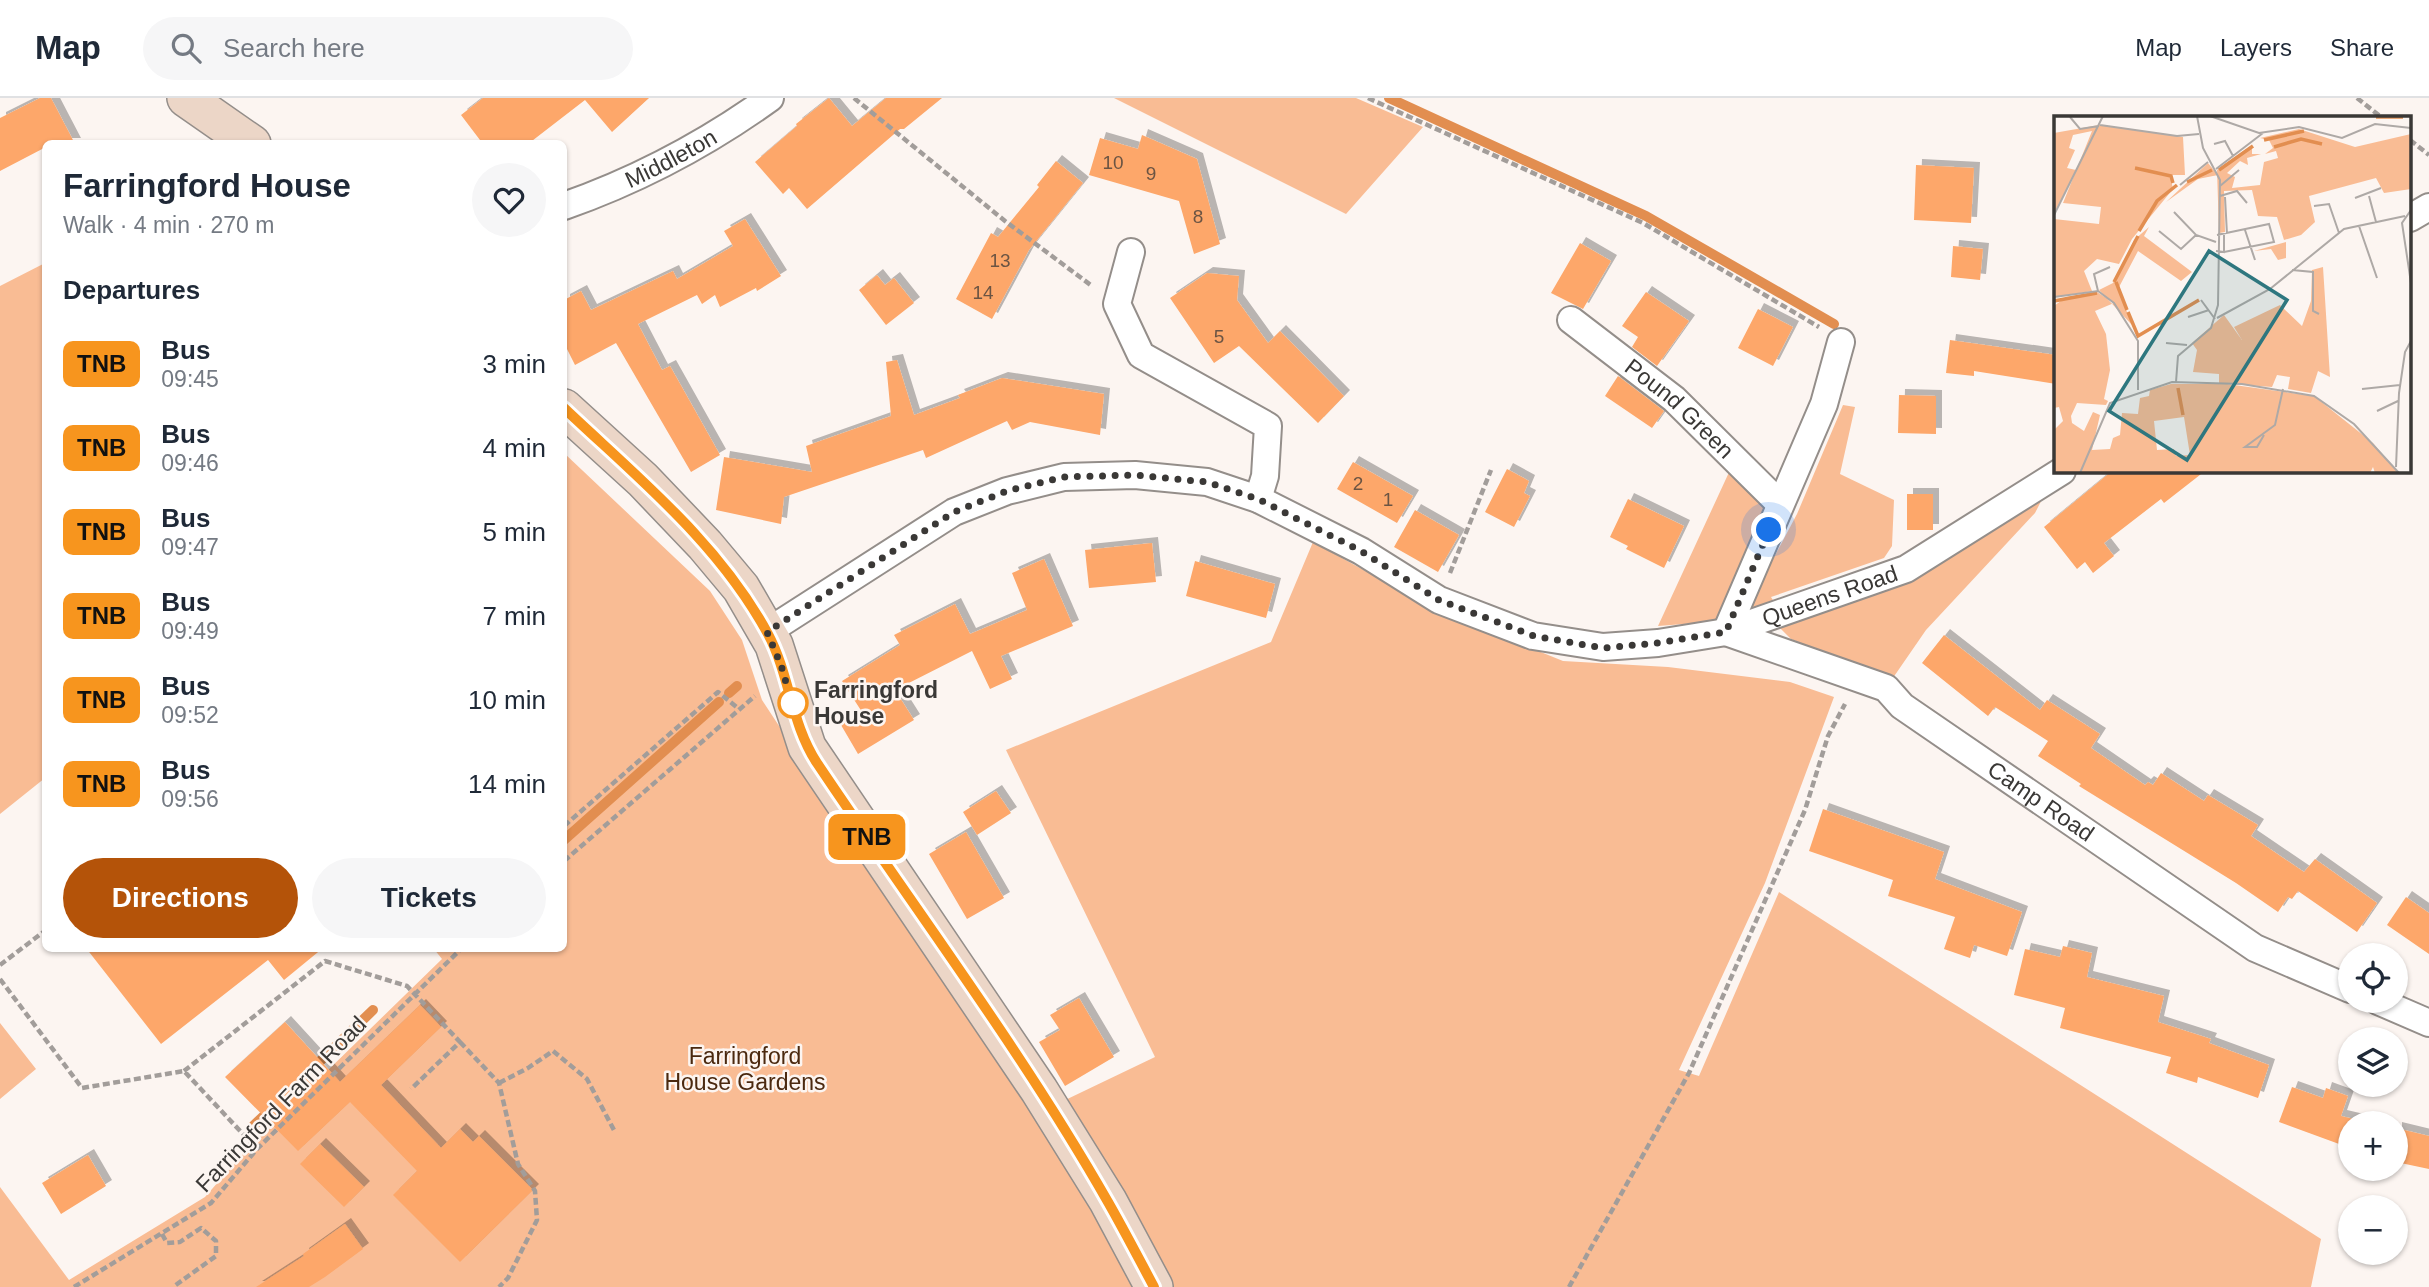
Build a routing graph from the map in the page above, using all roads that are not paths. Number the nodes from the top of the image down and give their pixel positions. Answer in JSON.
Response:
{"nodes":[{"id":1,"x":186,"y":98,"type":"edge"},
{"id":2,"x":770,"y":98,"type":"edge"},
{"id":3,"x":238,"y":134,"type":"edge"},
{"id":4,"x":567,"y":205,"type":"edge"},
{"id":5,"x":2429,"y":206,"type":"edge"},
{"id":6,"x":2412,"y":217,"type":"edge"},
{"id":7,"x":1132,"y":252,"type":"dead end"},
{"id":8,"x":1571,"y":320,"type":"dead end"},
{"id":9,"x":1842,"y":342,"type":"road end"},
{"id":10,"x":567,"y":411,"type":"edge"},
{"id":11,"x":2060,"y":472,"type":"edge"},
{"id":12,"x":1258,"y":499,"type":"junction"},
{"id":13,"x":1780,"y":505,"type":"junction"},
{"id":14,"x":767,"y":632,"type":"junction"},
{"id":15,"x":1726,"y":632,"type":"junction"},
{"id":16,"x":2338,"y":984,"type":"edge"},
{"id":17,"x":2406,"y":1013,"type":"edge"},
{"id":18,"x":2429,"y":1023,"type":"edge"},
{"id":19,"x":1154,"y":1287,"type":"edge"}],
"edges":[{"from":1,"to":3,"type":"street"},
{"from":2,"to":4,"type":"street","name":"Middleton"},
{"from":5,"to":6,"type":"street"},
{"from":7,"to":12,"type":"street"},
{"from":8,"to":13,"type":"street","name":"Pound Green"},
{"from":9,"to":13,"type":"street"},
{"from":10,"to":14,"type":"street"},
{"from":11,"to":15,"type":"street","name":"Queens Road"},
{"from":12,"to":14,"type":"street","name":"Queens Road"},
{"from":12,"to":15,"type":"street","name":"Queens Road"},
{"from":13,"to":15,"type":"street"},
{"from":14,"to":19,"type":"street"},
{"from":15,"to":16,"type":"street","name":"Camp Road"},
{"from":17,"to":18,"type":"street"}]}
